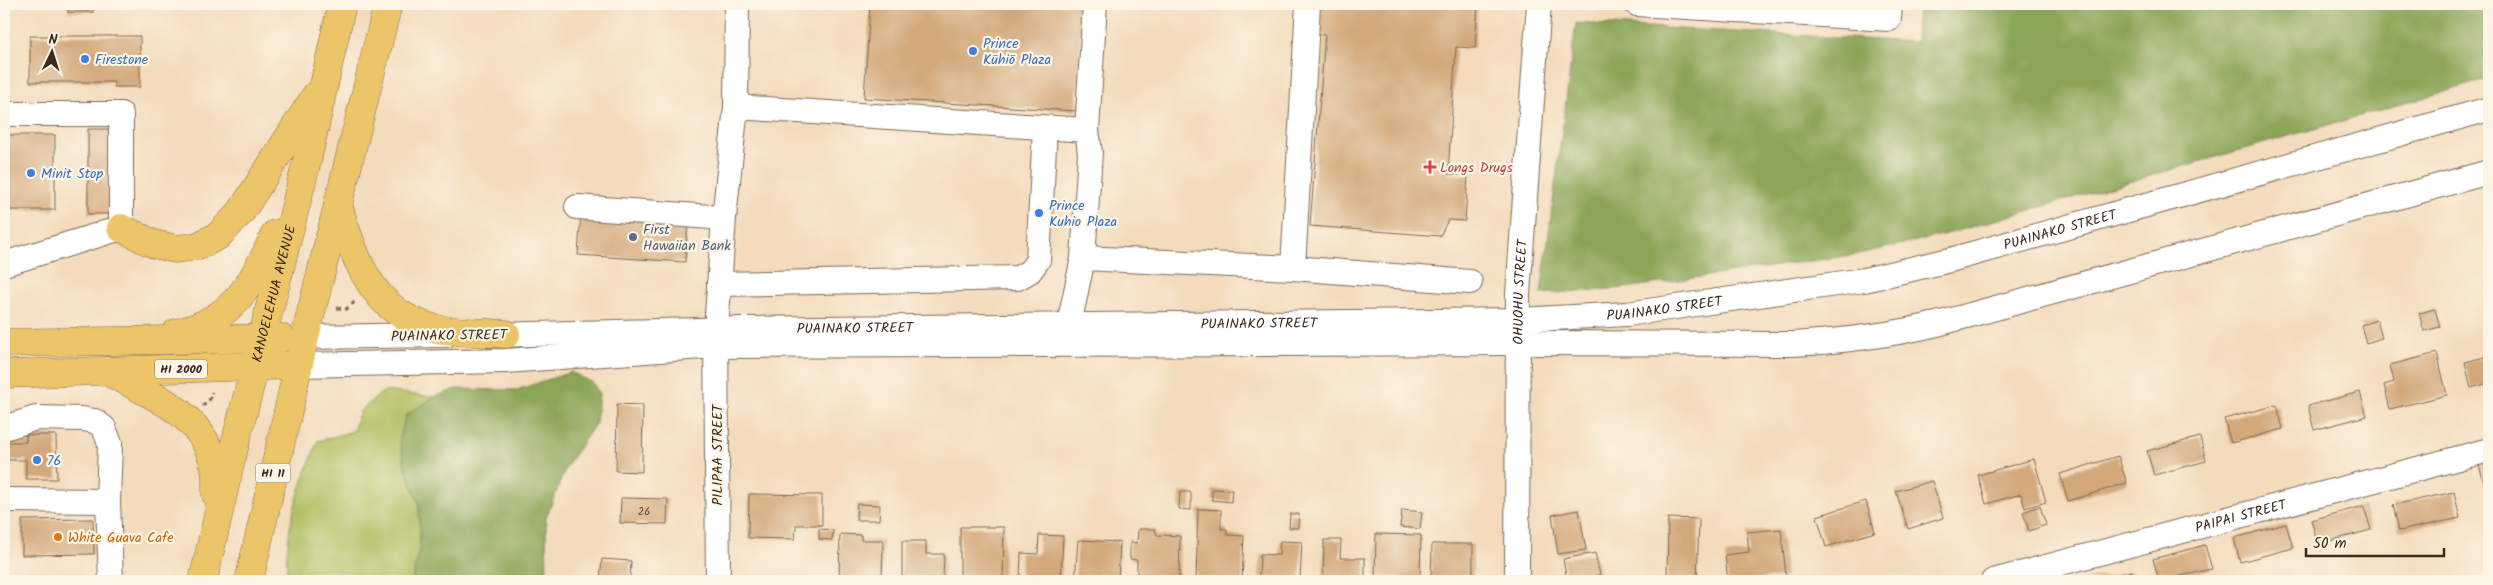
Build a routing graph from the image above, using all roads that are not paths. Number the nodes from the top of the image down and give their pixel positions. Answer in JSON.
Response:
{"nodes":[{"id":1,"x":342,"y":4,"type":"edge"},
{"id":2,"x":388,"y":4,"type":"edge"},
{"id":3,"x":737,"y":4,"type":"edge"},
{"id":4,"x":1095,"y":4,"type":"edge"},
{"id":5,"x":1308,"y":4,"type":"edge"},
{"id":6,"x":1539,"y":4,"type":"edge"},
{"id":7,"x":1637,"y":4,"type":"edge"},
{"id":8,"x":1890,"y":4,"type":"edge"},
{"id":9,"x":324,"y":81,"type":"junction"},
{"id":10,"x":736,"y":107,"type":"junction"},
{"id":11,"x":2489,"y":109,"type":"edge"},
{"id":12,"x":4,"y":114,"type":"edge"},
{"id":13,"x":1045,"y":128,"type":"junction"},
{"id":14,"x":1087,"y":130,"type":"junction"},
{"id":15,"x":307,"y":161,"type":"junction"},
{"id":16,"x":2489,"y":172,"type":"edge"},
{"id":17,"x":337,"y":202,"type":"junction"},
{"id":18,"x":577,"y":207,"type":"dead end"},
{"id":19,"x":724,"y":218,"type":"junction"},
{"id":20,"x":121,"y":228,"type":"junction"},
{"id":21,"x":1083,"y":258,"type":"junction"},
{"id":22,"x":4,"y":264,"type":"edge"},
{"id":23,"x":1293,"y":268,"type":"junction"},
{"id":24,"x":1470,"y":282,"type":"dead end"},
{"id":25,"x":718,"y":284,"type":"junction"},
{"id":26,"x":1518,"y":331,"type":"junction"},
{"id":27,"x":506,"y":334,"type":"junction"},
{"id":28,"x":1066,"y":335,"type":"junction"},
{"id":29,"x":304,"y":337,"type":"junction"},
{"id":30,"x":262,"y":338,"type":"junction"},
{"id":31,"x":716,"y":338,"type":"junction"},
{"id":32,"x":139,"y":341,"type":"junction"},
{"id":33,"x":4,"y":343,"type":"edge"},
{"id":34,"x":298,"y":365,"type":"junction"},
{"id":35,"x":256,"y":366,"type":"junction"},
{"id":36,"x":107,"y":371,"type":"junction"},
{"id":37,"x":4,"y":374,"type":"edge"},
{"id":38,"x":4,"y":428,"type":"edge"},
{"id":39,"x":2489,"y":450,"type":"edge"},
{"id":40,"x":4,"y":500,"type":"edge"},
{"id":41,"x":108,"y":502,"type":"junction"},
{"id":42,"x":217,"y":516,"type":"junction"},
{"id":43,"x":111,"y":581,"type":"edge"},
{"id":44,"x":203,"y":581,"type":"edge"},
{"id":45,"x":249,"y":581,"type":"edge"},
{"id":46,"x":718,"y":581,"type":"edge"},
{"id":47,"x":1517,"y":581,"type":"edge"},
{"id":48,"x":1993,"y":581,"type":"edge"}],
"edges":[{"from":1,"to":9,"type":"highway","name":"KANOELEHUA AVENUE"},
{"from":2,"to":17,"type":"highway","number":"HI 11"},
{"from":3,"to":10,"type":"street","name":"PILIPAA STREET"},
{"from":4,"to":14,"type":"street"},
{"from":5,"to":23,"type":"street"},
{"from":6,"to":26,"type":"street","name":"OHUOHU STREET"},
{"from":7,"to":8,"type":"street"},
{"from":9,"to":15,"type":"highway","name":"KANOELEHUA AVENUE"},
{"from":9,"to":20,"type":"highway"},
{"from":10,"to":13,"type":"street"},
{"from":10,"to":19,"type":"street","name":"PILIPAA STREET"},
{"from":11,"to":26,"type":"street","name":"PUAINAKO STREET"},
{"from":12,"to":20,"type":"street"},
{"from":13,"to":14,"type":"street"},
{"from":13,"to":25,"type":"street"},
{"from":14,"to":21,"type":"street"},
{"from":15,"to":30,"type":"highway","name":"KANOELEHUA AVENUE"},
{"from":15,"to":32,"type":"highway"},
{"from":16,"to":26,"type":"street","name":"PUAINAKO STREET"},
{"from":17,"to":27,"type":"highway"},
{"from":17,"to":29,"type":"highway","number":"HI 11"},
{"from":18,"to":19,"type":"street"},
{"from":19,"to":25,"type":"street","name":"PILIPAA STREET"},
{"from":20,"to":22,"type":"street"},
{"from":21,"to":23,"type":"street"},
{"from":21,"to":28,"type":"street"},
{"from":23,"to":24,"type":"street"},
{"from":25,"to":31,"type":"street","name":"PILIPAA STREET"},
{"from":26,"to":28,"type":"street","name":"PUAINAKO STREET"},
{"from":26,"to":47,"type":"street","name":"OHUOHU STREET"},
{"from":27,"to":29,"type":"street","name":"PUAINAKO STREET"},
{"from":27,"to":31,"type":"street","name":"PUAINAKO STREET"},
{"from":28,"to":31,"type":"street","name":"PUAINAKO STREET"},
{"from":29,"to":30,"type":"highway","name":"PUAINAKO STREET","number":"HI 2000"},
{"from":29,"to":34,"type":"highway","number":"HI 11"},
{"from":30,"to":32,"type":"highway","name":"PUAINAKO STREET","number":"HI 2000"},
{"from":30,"to":35,"type":"highway","name":"KANOELEHUA AVENUE"},
{"from":31,"to":34,"type":"street","name":"PUAINAKO STREET"},
{"from":31,"to":46,"type":"street","name":"PILIPAA STREET"},
{"from":32,"to":33,"type":"highway","name":"PUAINAKO STREET","number":"HI 2000"},
{"from":34,"to":35,"type":"highway","name":"PUAINAKO STREET","number":"HI 2000"},
{"from":34,"to":45,"type":"highway","number":"HI 11"},
{"from":35,"to":36,"type":"highway","name":"PUAINAKO STREET","number":"HI 2000"},
{"from":35,"to":42,"type":"highway","name":"KANOELEHUA AVENUE"},
{"from":36,"to":37,"type":"highway","name":"PUAINAKO STREET","number":"HI 2000"},
{"from":36,"to":42,"type":"highway"},
{"from":38,"to":41,"type":"street"},
{"from":39,"to":48,"type":"street","name":"PAIPAI STREET"},
{"from":40,"to":41,"type":"street"},
{"from":41,"to":43,"type":"street"},
{"from":42,"to":44,"type":"highway","name":"KANOELEHUA AVENUE"}]}
